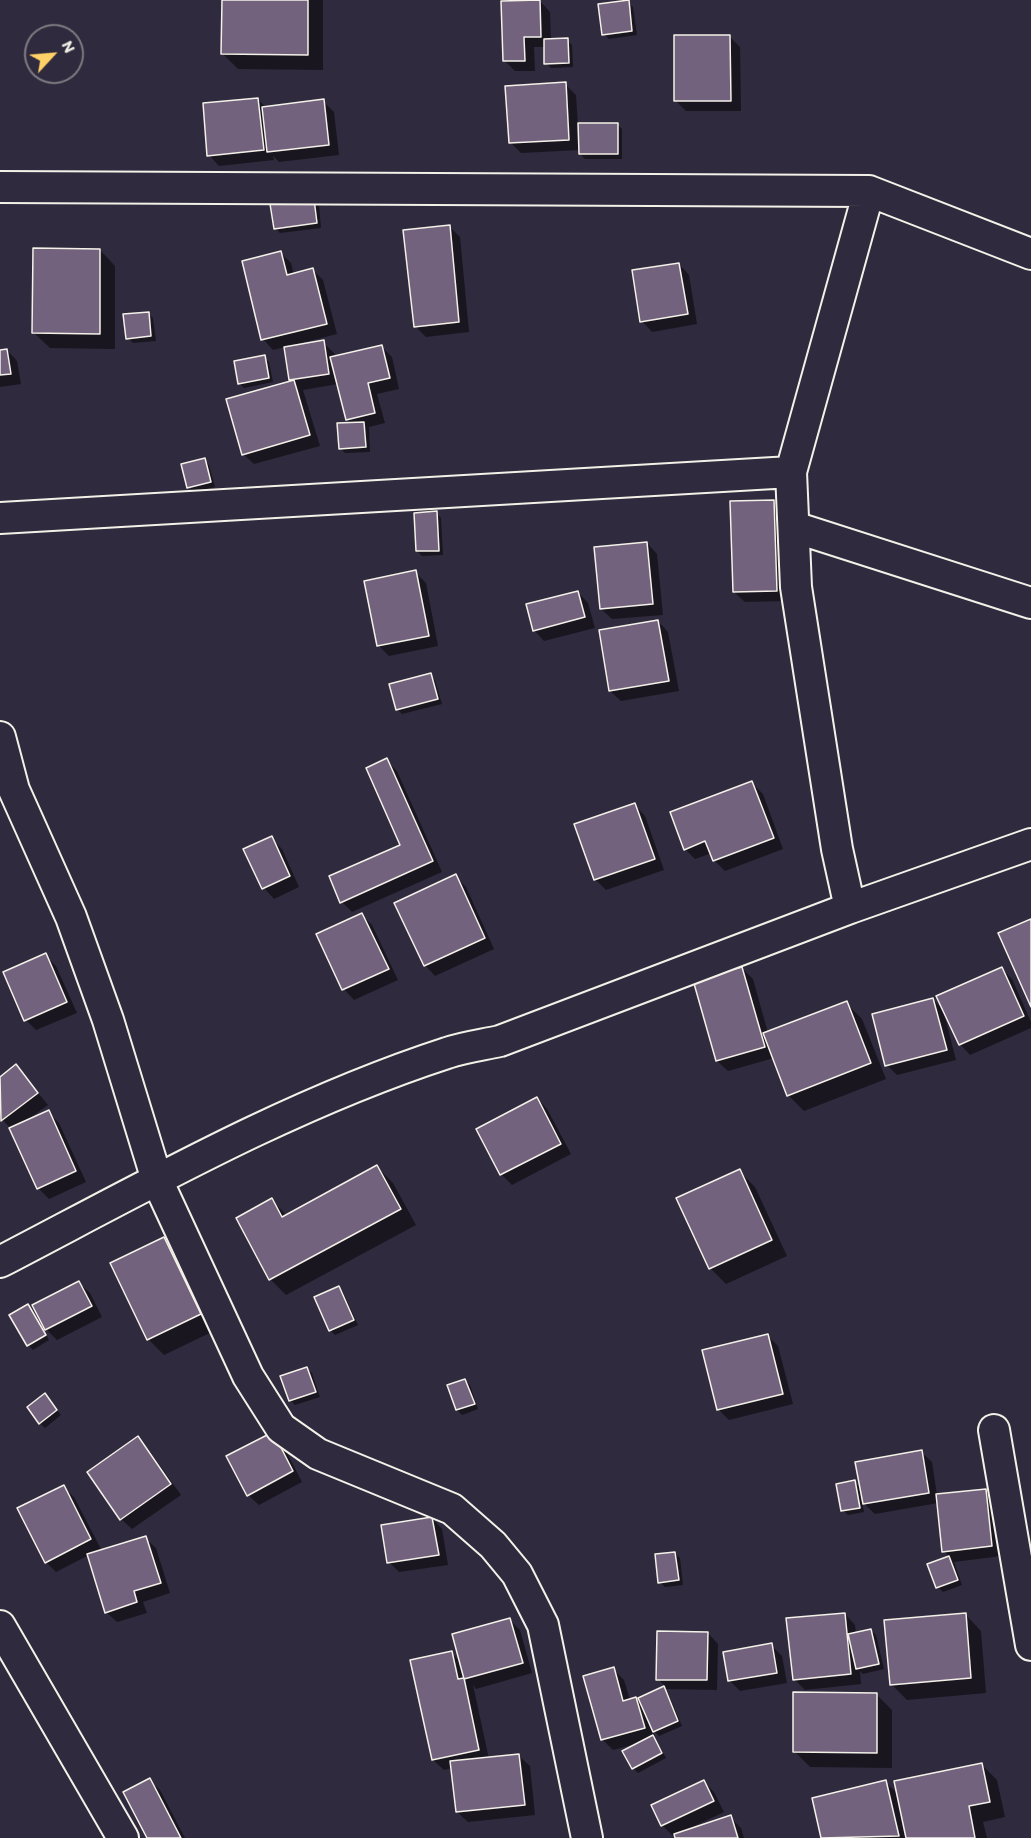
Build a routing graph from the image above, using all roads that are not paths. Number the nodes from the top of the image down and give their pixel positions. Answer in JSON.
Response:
{"nodes":[{"id":1,"x":0,"y":187,"type":"edge"},
{"id":2,"x":869,"y":191,"type":"junction"},
{"id":3,"x":1031,"y":254,"type":"edge"},
{"id":4,"x":791,"y":472,"type":"junction"},
{"id":5,"x":0,"y":518,"type":"edge"},
{"id":6,"x":794,"y":527,"type":"junction"},
{"id":7,"x":1031,"y":603,"type":"edge"},
{"id":8,"x":0,"y":736,"type":"edge"},
{"id":9,"x":1031,"y":844,"type":"edge"},
{"id":10,"x":850,"y":909,"type":"junction"},
{"id":11,"x":157,"y":1180,"type":"junction"},
{"id":12,"x":0,"y":1262,"type":"edge"},
{"id":13,"x":994,"y":1430,"type":"dead end"},
{"id":14,"x":0,"y":1626,"type":"edge"},
{"id":15,"x":1031,"y":1645,"type":"edge"},
{"id":16,"x":123,"y":1838,"type":"edge"},
{"id":17,"x":586,"y":1838,"type":"edge"}],
"edges":[{"from":1,"to":2,"type":"street"},
{"from":2,"to":3,"type":"street"},
{"from":2,"to":4,"type":"street"},
{"from":4,"to":5,"type":"street"},
{"from":4,"to":6,"type":"street"},
{"from":6,"to":7,"type":"street"},
{"from":6,"to":10,"type":"street"},
{"from":8,"to":11,"type":"street"},
{"from":9,"to":10,"type":"street"},
{"from":10,"to":11,"type":"street"},
{"from":11,"to":12,"type":"street"},
{"from":11,"to":17,"type":"street"},
{"from":13,"to":15,"type":"street"},
{"from":14,"to":16,"type":"street"}]}
